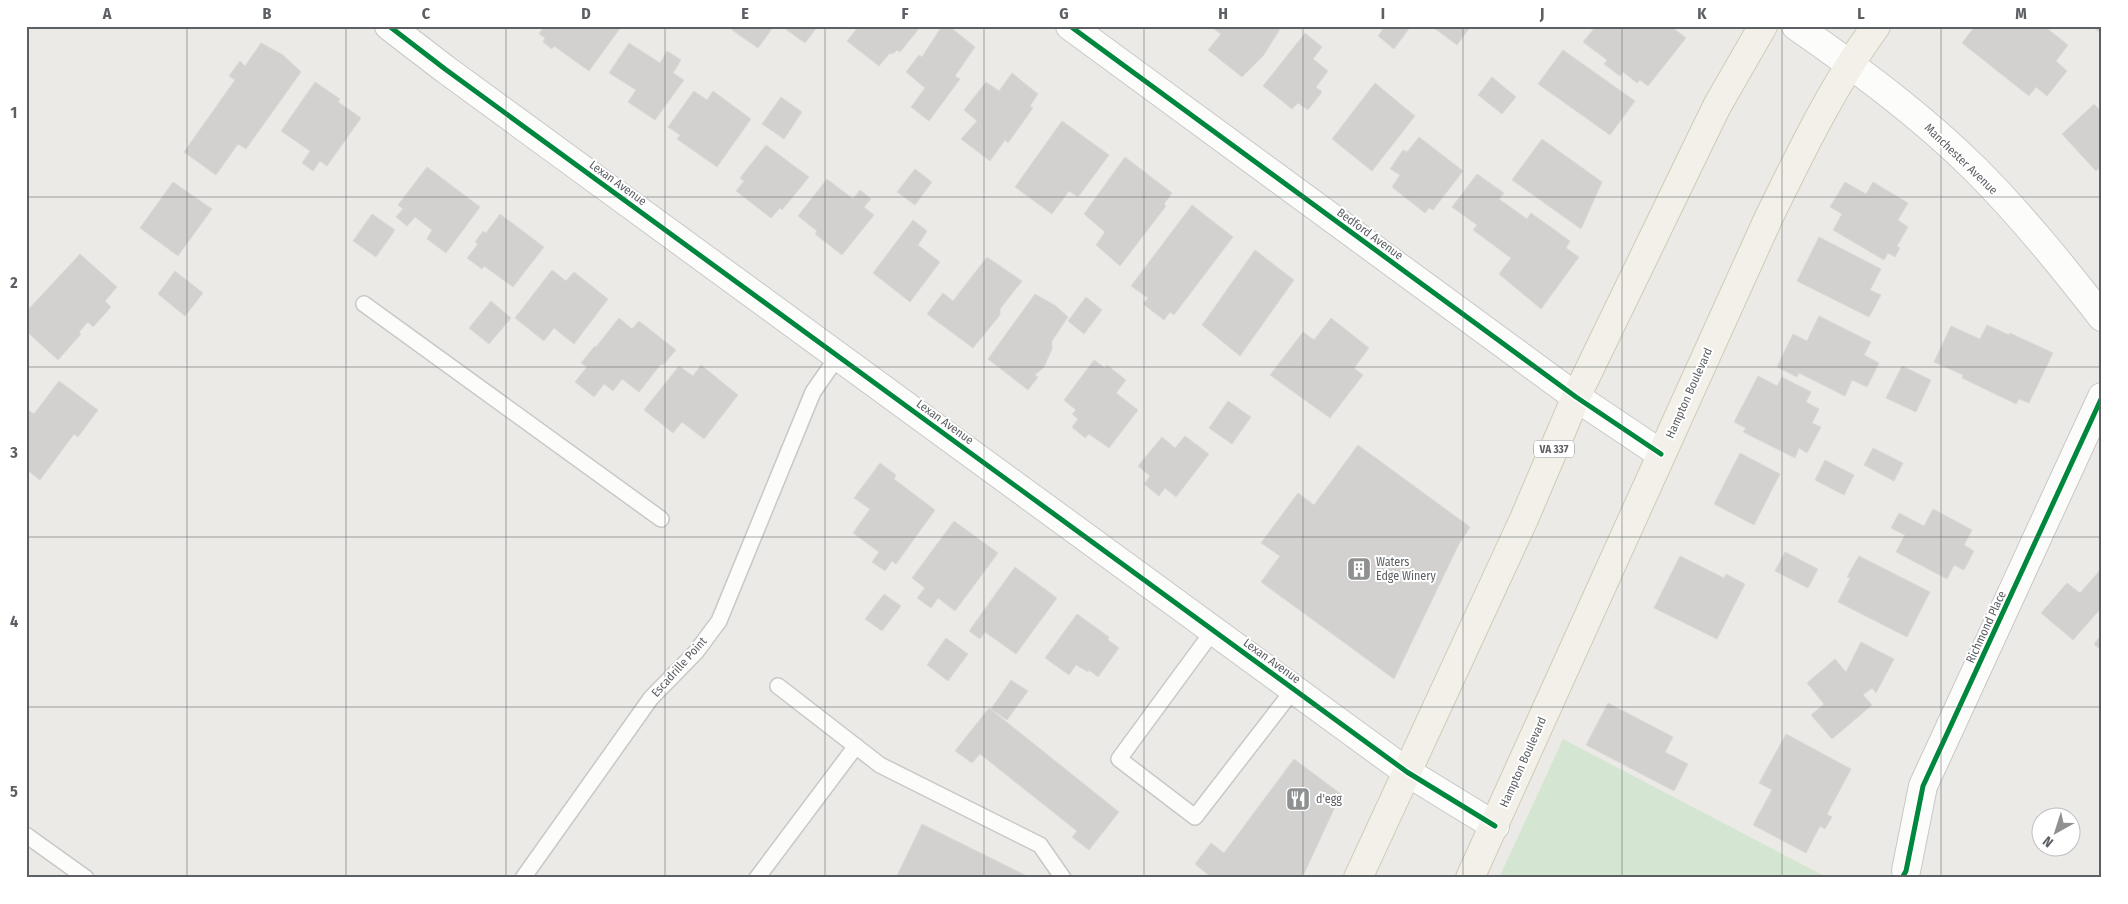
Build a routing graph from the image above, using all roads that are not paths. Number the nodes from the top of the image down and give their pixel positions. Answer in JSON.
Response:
{"nodes":[{"id":1,"x":389,"y":26,"type":"edge"},
{"id":2,"x":1070,"y":26,"type":"edge"},
{"id":3,"x":1763,"y":26,"type":"edge"},
{"id":4,"x":1796,"y":26,"type":"edge"},
{"id":5,"x":1876,"y":26,"type":"edge"},
{"id":6,"x":1849,"y":63,"type":"junction"},
{"id":7,"x":364,"y":304,"type":"dead end"},
{"id":8,"x":2102,"y":318,"type":"edge"},
{"id":9,"x":838,"y":356,"type":"junction"},
{"id":10,"x":1576,"y":397,"type":"junction"},
{"id":11,"x":2102,"y":397,"type":"edge"},
{"id":12,"x":1661,"y":454,"type":"junction"},
{"id":13,"x":661,"y":519,"type":"dead end"},
{"id":14,"x":1213,"y":631,"type":"junction"},
{"id":15,"x":778,"y":686,"type":"dead end"},
{"id":16,"x":1294,"y":689,"type":"junction"},
{"id":17,"x":856,"y":746,"type":"junction"},
{"id":18,"x":1407,"y":772,"type":"junction"},
{"id":19,"x":1495,"y":826,"type":"junction"},
{"id":20,"x":26,"y":835,"type":"edge"},
{"id":21,"x":1906,"y":871,"type":"dead end"},
{"id":22,"x":86,"y":878,"type":"edge"},
{"id":23,"x":523,"y":878,"type":"edge"},
{"id":24,"x":757,"y":878,"type":"edge"},
{"id":25,"x":1063,"y":878,"type":"edge"},
{"id":26,"x":1358,"y":878,"type":"edge"},
{"id":27,"x":1470,"y":878,"type":"edge"}],
"edges":[{"from":1,"to":9,"type":"street","name":"Lexan Avenue"},
{"from":2,"to":10,"type":"street","name":"Bedford Avenue"},
{"from":3,"to":10,"type":"main road","number":"VA 337"},
{"from":4,"to":6,"type":"street","name":"Manchester Avenue"},
{"from":5,"to":6,"type":"main road","name":"Hampton Boulevard"},
{"from":6,"to":8,"type":"street","name":"Manchester Avenue"},
{"from":6,"to":12,"type":"main road","name":"Hampton Boulevard"},
{"from":7,"to":13,"type":"lane"},
{"from":9,"to":14,"type":"street","name":"Lexan Avenue"},
{"from":9,"to":23,"type":"lane","name":"Escadrille Point"},
{"from":10,"to":12,"type":"street","name":"Bedford Avenue"},
{"from":10,"to":18,"type":"main road","number":"VA 337"},
{"from":11,"to":21,"type":"street","name":"Richmond Place"},
{"from":12,"to":19,"type":"main road","name":"Hampton Boulevard"},
{"from":14,"to":16,"type":"street","name":"Lexan Avenue"},
{"from":14,"to":16,"type":"lane"},
{"from":15,"to":17,"type":"lane"},
{"from":16,"to":18,"type":"street","name":"Lexan Avenue"},
{"from":17,"to":24,"type":"lane"},
{"from":17,"to":25,"type":"lane"},
{"from":18,"to":19,"type":"street","name":"Lexan Avenue"},
{"from":18,"to":26,"type":"main road","number":"VA 337"},
{"from":19,"to":27,"type":"main road","name":"Hampton Boulevard"},
{"from":20,"to":22,"type":"lane"}]}
